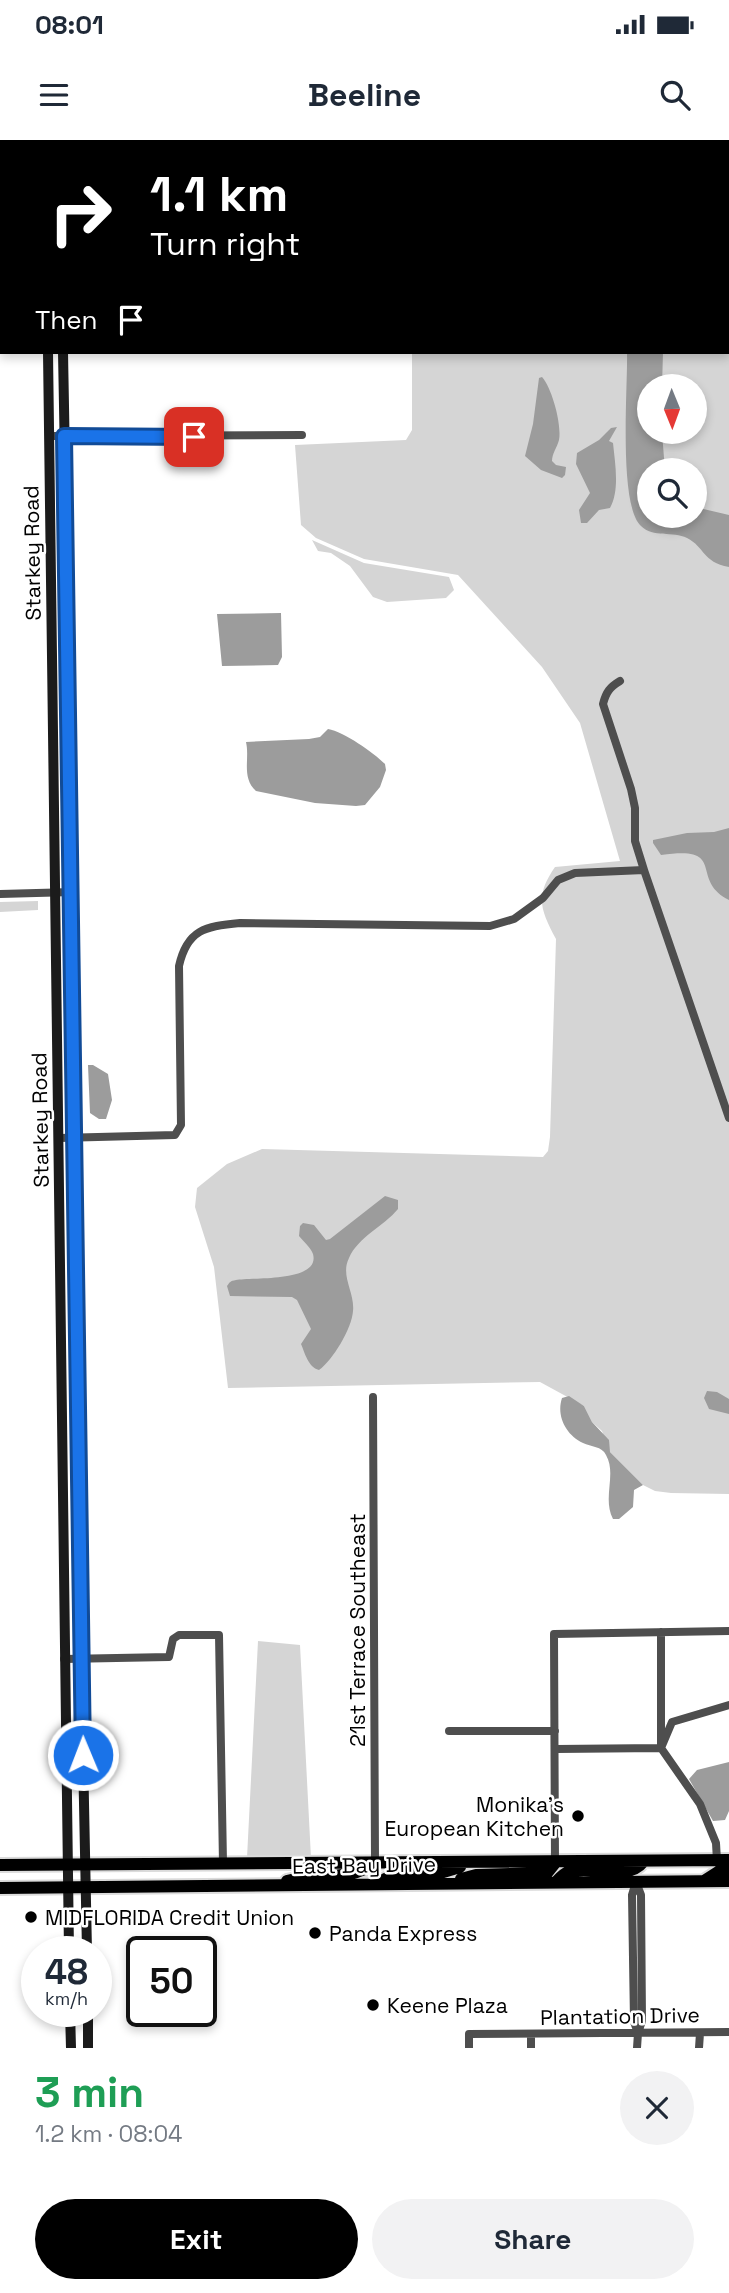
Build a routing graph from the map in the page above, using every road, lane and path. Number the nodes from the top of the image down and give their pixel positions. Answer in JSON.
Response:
{"nodes":[{"id":1,"x":48,"y":354,"type":"edge"},
{"id":2,"x":62,"y":354,"type":"edge"},
{"id":3,"x":49,"y":436,"type":"junction"},
{"id":4,"x":64,"y":436,"type":"junction"},
{"id":5,"x":303,"y":436,"type":"dead end"},
{"id":6,"x":620,"y":681,"type":"dead end"},
{"id":7,"x":644,"y":870,"type":"junction"},
{"id":8,"x":73,"y":892,"type":"junction"},
{"id":9,"x":56,"y":893,"type":"junction"},
{"id":10,"x":0,"y":894,"type":"edge"},
{"id":11,"x":729,"y":1118,"type":"edge"},
{"id":12,"x":74,"y":1137,"type":"junction"},
{"id":13,"x":60,"y":1138,"type":"junction"},
{"id":14,"x":373,"y":1397,"type":"dead end"},
{"id":15,"x":729,"y":1631,"type":"edge"},
{"id":16,"x":661,"y":1632,"type":"junction"},
{"id":17,"x":82,"y":1658,"type":"junction"},
{"id":18,"x":64,"y":1659,"type":"junction"},
{"id":19,"x":729,"y":1705,"type":"edge"},
{"id":20,"x":449,"y":1731,"type":"dead end"},
{"id":21,"x":555,"y":1731,"type":"junction"},
{"id":22,"x":661,"y":1748,"type":"junction"},
{"id":23,"x":556,"y":1749,"type":"junction"},
{"id":24,"x":643,"y":1861,"type":"junction"},
{"id":25,"x":723,"y":1861,"type":"edge"},
{"id":26,"x":376,"y":1862,"type":"junction"},
{"id":27,"x":223,"y":1863,"type":"junction"},
{"id":28,"x":473,"y":1863,"type":"junction"},
{"id":29,"x":555,"y":1863,"type":"junction"},
{"id":30,"x":67,"y":1864,"type":"junction"},
{"id":31,"x":85,"y":1864,"type":"junction"},
{"id":32,"x":0,"y":1865,"type":"edge"},
{"id":33,"x":729,"y":1870,"type":"edge"},
{"id":34,"x":704,"y":1881,"type":"junction"},
{"id":35,"x":729,"y":1881,"type":"edge"},
{"id":36,"x":636,"y":1882,"type":"junction"},
{"id":37,"x":555,"y":1883,"type":"junction"},
{"id":38,"x":374,"y":1884,"type":"junction"},
{"id":39,"x":454,"y":1884,"type":"junction"},
{"id":40,"x":270,"y":1885,"type":"junction"},
{"id":41,"x":67,"y":1887,"type":"junction"},
{"id":42,"x":86,"y":1887,"type":"junction"},
{"id":43,"x":0,"y":1888,"type":"edge"},
{"id":44,"x":69,"y":1936,"type":"edge"},
{"id":45,"x":87,"y":1936,"type":"edge"},
{"id":46,"x":70,"y":2027,"type":"edge"},
{"id":47,"x":88,"y":2027,"type":"edge"},
{"id":48,"x":700,"y":2032,"type":"junction"},
{"id":49,"x":729,"y":2032,"type":"edge"},
{"id":50,"x":638,"y":2033,"type":"junction"},
{"id":51,"x":531,"y":2034,"type":"junction"},
{"id":52,"x":71,"y":2048,"type":"edge"},
{"id":53,"x":88,"y":2048,"type":"edge"},
{"id":54,"x":469,"y":2048,"type":"edge"},
{"id":55,"x":531,"y":2048,"type":"edge"},
{"id":56,"x":637,"y":2048,"type":"edge"},
{"id":57,"x":699,"y":2048,"type":"edge"}],
"edges":[{"from":1,"to":3,"type":"main road","name":"Starkey Road"},
{"from":2,"to":4,"type":"main road","name":"Starkey Road"},
{"from":3,"to":4,"type":"street"},
{"from":3,"to":9,"type":"main road","name":"Starkey Road"},
{"from":4,"to":5,"type":"street"},
{"from":4,"to":8,"type":"main road","name":"Starkey Road"},
{"from":6,"to":7,"type":"street"},
{"from":7,"to":11,"type":"street"},
{"from":7,"to":12,"type":"street"},
{"from":8,"to":9,"type":"street"},
{"from":8,"to":12,"type":"main road","name":"Starkey Road"},
{"from":9,"to":10,"type":"street"},
{"from":9,"to":13,"type":"main road","name":"Starkey Road"},
{"from":12,"to":13,"type":"street"},
{"from":12,"to":17,"type":"main road","name":"Starkey Road"},
{"from":13,"to":18,"type":"main road","name":"Starkey Road"},
{"from":14,"to":26,"type":"street","name":"21st Terrace Southeast"},
{"from":15,"to":16,"type":"street"},
{"from":16,"to":21,"type":"street"},
{"from":16,"to":22,"type":"street"},
{"from":17,"to":18,"type":"street"},
{"from":17,"to":27,"type":"street"},
{"from":17,"to":31,"type":"main road","name":"Starkey Road"},
{"from":18,"to":30,"type":"main road","name":"Starkey Road"},
{"from":19,"to":22,"type":"street"},
{"from":20,"to":21,"type":"street"},
{"from":21,"to":23,"type":"street"},
{"from":22,"to":23,"type":"street"},
{"from":22,"to":25,"type":"street"},
{"from":23,"to":29,"type":"street"},
{"from":24,"to":25,"type":"main road","name":"East Bay Drive"},
{"from":24,"to":29,"type":"main road","name":"East Bay Drive"},
{"from":24,"to":37,"type":"main road"},
{"from":26,"to":27,"type":"main road","name":"East Bay Drive"},
{"from":26,"to":28,"type":"main road","name":"East Bay Drive"},
{"from":26,"to":40,"type":"main road"},
{"from":27,"to":31,"type":"main road","name":"East Bay Drive"},
{"from":28,"to":29,"type":"main road","name":"East Bay Drive"},
{"from":28,"to":38,"type":"main road"},
{"from":29,"to":37,"type":"street"},
{"from":29,"to":39,"type":"main road"},
{"from":30,"to":31,"type":"main road","name":"East Bay Drive"},
{"from":30,"to":32,"type":"main road","name":"East Bay Drive"},
{"from":30,"to":41,"type":"main road","name":"Starkey Road"},
{"from":31,"to":42,"type":"main road","name":"Starkey Road"},
{"from":33,"to":34,"type":"main road"},
{"from":34,"to":35,"type":"main road","name":"East Bay Drive"},
{"from":34,"to":36,"type":"main road","name":"East Bay Drive"},
{"from":36,"to":37,"type":"main road","name":"East Bay Drive"},
{"from":36,"to":50,"type":"street"},
{"from":37,"to":39,"type":"main road","name":"East Bay Drive"},
{"from":38,"to":39,"type":"main road","name":"East Bay Drive"},
{"from":38,"to":40,"type":"main road","name":"East Bay Drive"},
{"from":40,"to":42,"type":"main road","name":"East Bay Drive"},
{"from":41,"to":42,"type":"main road","name":"East Bay Drive"},
{"from":41,"to":43,"type":"main road","name":"East Bay Drive"},
{"from":41,"to":44,"type":"main road","name":"Starkey Road"},
{"from":42,"to":45,"type":"main road","name":"Starkey Road"},
{"from":46,"to":52,"type":"main road"},
{"from":47,"to":53,"type":"main road"},
{"from":48,"to":49,"type":"street","name":"Plantation Drive"},
{"from":48,"to":50,"type":"street","name":"Plantation Drive"},
{"from":48,"to":57,"type":"street"},
{"from":50,"to":51,"type":"street","name":"Plantation Drive"},
{"from":50,"to":56,"type":"street"},
{"from":51,"to":54,"type":"street","name":"Plantation Drive"},
{"from":51,"to":55,"type":"street"}]}
